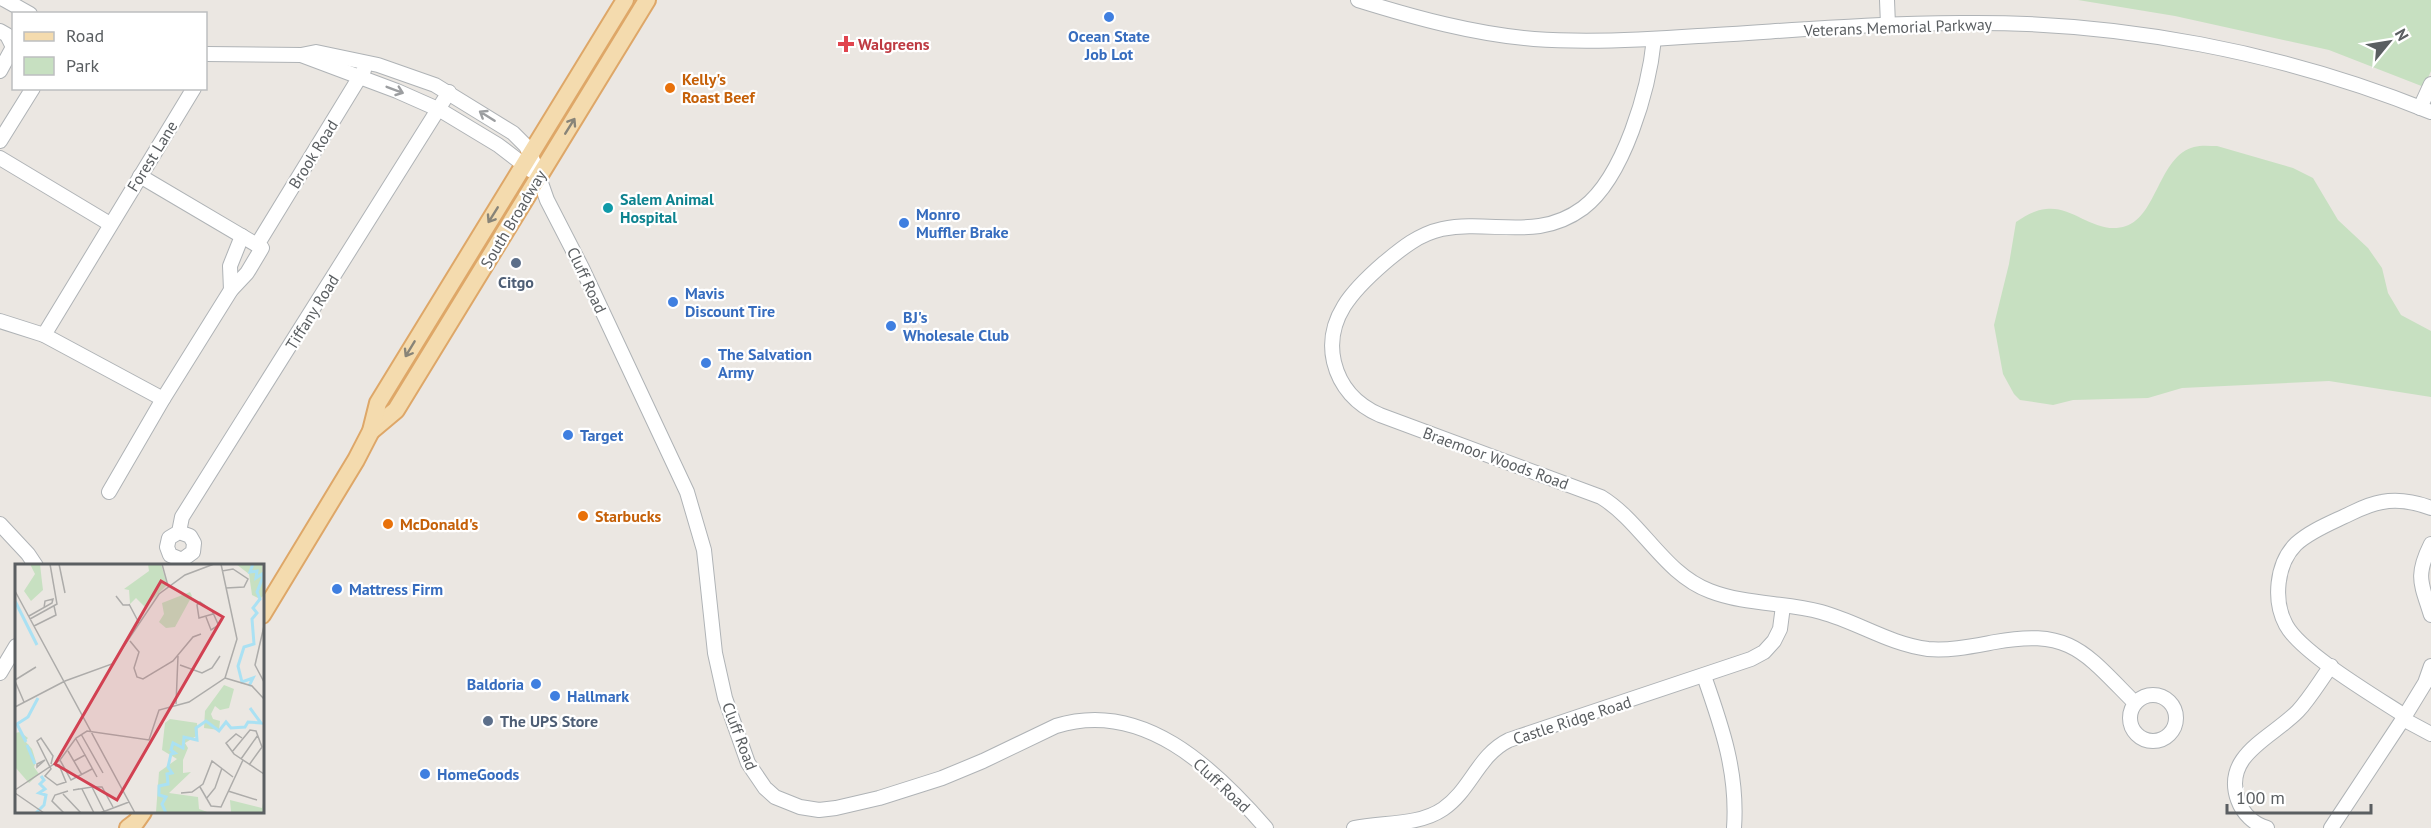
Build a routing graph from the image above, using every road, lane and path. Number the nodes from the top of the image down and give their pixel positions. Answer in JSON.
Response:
{"nodes":[{"id":1,"x":5,"y":0,"type":"edge"},
{"id":2,"x":625,"y":0,"type":"edge"},
{"id":3,"x":648,"y":0,"type":"edge"},
{"id":4,"x":1358,"y":0,"type":"edge"},
{"id":5,"x":1887,"y":0,"type":"edge"},
{"id":6,"x":26,"y":12,"type":"edge"},
{"id":7,"x":1888,"y":25,"type":"junction"},
{"id":8,"x":0,"y":31,"type":"edge"},
{"id":9,"x":1654,"y":39,"type":"junction"},
{"id":10,"x":12,"y":45,"type":"edge"},
{"id":11,"x":12,"y":49,"type":"edge"},
{"id":12,"x":207,"y":54,"type":"edge"},
{"id":13,"x":301,"y":55,"type":"junction"},
{"id":14,"x":368,"y":63,"type":"junction"},
{"id":15,"x":0,"y":71,"type":"edge"},
{"id":16,"x":360,"y":78,"type":"junction"},
{"id":17,"x":2431,"y":84,"type":"edge"},
{"id":18,"x":32,"y":90,"type":"edge"},
{"id":19,"x":193,"y":90,"type":"edge"},
{"id":20,"x":449,"y":92,"type":"junction"},
{"id":21,"x":440,"y":110,"type":"junction"},
{"id":22,"x":2426,"y":110,"type":"edge"},
{"id":23,"x":0,"y":141,"type":"edge"},
{"id":24,"x":0,"y":158,"type":"edge"},
{"id":25,"x":527,"y":159,"type":"junction"},
{"id":26,"x":140,"y":176,"type":"junction"},
{"id":27,"x":538,"y":176,"type":"junction"},
{"id":28,"x":110,"y":224,"type":"junction"},
{"id":29,"x":242,"y":236,"type":"junction"},
{"id":30,"x":260,"y":246,"type":"junction"},
{"id":31,"x":231,"y":290,"type":"junction"},
{"id":32,"x":0,"y":321,"type":"edge"},
{"id":33,"x":44,"y":335,"type":"junction"},
{"id":34,"x":163,"y":399,"type":"junction"},
{"id":35,"x":371,"y":431,"type":"junction"},
{"id":36,"x":110,"y":492,"type":"dead end"},
{"id":37,"x":2431,"y":508,"type":"edge"},
{"id":38,"x":0,"y":524,"type":"edge"},
{"id":39,"x":179,"y":532,"type":"dead end"},
{"id":40,"x":2431,"y":544,"type":"edge"},
{"id":41,"x":35,"y":564,"type":"edge"},
{"id":42,"x":1783,"y":606,"type":"junction"},
{"id":43,"x":264,"y":612,"type":"edge"},
{"id":44,"x":2431,"y":615,"type":"edge"},
{"id":45,"x":15,"y":648,"type":"edge"},
{"id":46,"x":2331,"y":666,"type":"junction"},
{"id":47,"x":2431,"y":666,"type":"edge"},
{"id":48,"x":0,"y":672,"type":"edge"},
{"id":49,"x":1704,"y":676,"type":"junction"},
{"id":50,"x":2135,"y":702,"type":"dead end"},
{"id":51,"x":2404,"y":718,"type":"junction"},
{"id":52,"x":2431,"y":734,"type":"edge"},
{"id":53,"x":2333,"y":826,"type":"edge"},
{"id":54,"x":1266,"y":828,"type":"edge"},
{"id":55,"x":1353,"y":828,"type":"edge"},
{"id":56,"x":1734,"y":828,"type":"edge"},
{"id":57,"x":2267,"y":828,"type":"edge"}],
"edges":[{"from":1,"to":6,"type":"street"},
{"from":2,"to":25,"type":"main road","name":"South Broadway"},
{"from":27,"to":3,"type":"main road","name":"South Broadway","one_way":true},
{"from":4,"to":9,"type":"street","name":"Veterans Memorial Parkway"},
{"from":5,"to":7,"type":"street"},
{"from":7,"to":9,"type":"street","name":"Veterans Memorial Parkway"},
{"from":7,"to":22,"type":"street","name":"Veterans Memorial Parkway"},
{"from":8,"to":10,"type":"street"},
{"from":9,"to":42,"type":"street","name":"Braemoor Woods Road"},
{"from":11,"to":15,"type":"street"},
{"from":12,"to":13,"type":"street"},
{"from":13,"to":14,"type":"street"},
{"from":13,"to":16,"type":"street"},
{"from":14,"to":16,"type":"street","name":"Brook Road"},
{"from":14,"to":20,"type":"street"},
{"from":16,"to":21,"type":"street","one_way":true},
{"from":16,"to":30,"type":"street","name":"Brook Road"},
{"from":17,"to":22,"type":"street"},
{"from":18,"to":23,"type":"street"},
{"from":19,"to":26,"type":"street","name":"Forest Lane"},
{"from":20,"to":21,"type":"street","name":"Tiffany Road"},
{"from":25,"to":20,"type":"street","one_way":true},
{"from":21,"to":25,"type":"street"},
{"from":21,"to":39,"type":"street","name":"Tiffany Road"},
{"from":24,"to":28,"type":"street"},
{"from":25,"to":27,"type":"street","name":"Cluff Road"},
{"from":25,"to":35,"type":"main road","name":"South Broadway","one_way":true},
{"from":26,"to":28,"type":"street","name":"Forest Lane"},
{"from":26,"to":29,"type":"street"},
{"from":27,"to":35,"type":"main road","name":"South Broadway"},
{"from":27,"to":54,"type":"street","name":"Cluff Road"},
{"from":28,"to":33,"type":"street","name":"Forest Lane"},
{"from":29,"to":30,"type":"street"},
{"from":29,"to":31,"type":"street"},
{"from":30,"to":31,"type":"street","name":"Brook Road"},
{"from":31,"to":34,"type":"street","name":"Brook Road"},
{"from":32,"to":33,"type":"street"},
{"from":33,"to":34,"type":"street"},
{"from":34,"to":36,"type":"street","name":"Brook Road"},
{"from":35,"to":43,"type":"main road","name":"South Broadway"},
{"from":37,"to":46,"type":"street"},
{"from":38,"to":41,"type":"street"},
{"from":40,"to":44,"type":"street"},
{"from":42,"to":49,"type":"street","name":"Castle Ridge Road"},
{"from":42,"to":50,"type":"street","name":"Braemoor Woods Road"},
{"from":45,"to":48,"type":"street"},
{"from":46,"to":51,"type":"street"},
{"from":46,"to":57,"type":"street"},
{"from":47,"to":51,"type":"street"},
{"from":49,"to":55,"type":"street","name":"Castle Ridge Road"},
{"from":49,"to":56,"type":"street"},
{"from":51,"to":52,"type":"street"},
{"from":51,"to":53,"type":"street"}]}
